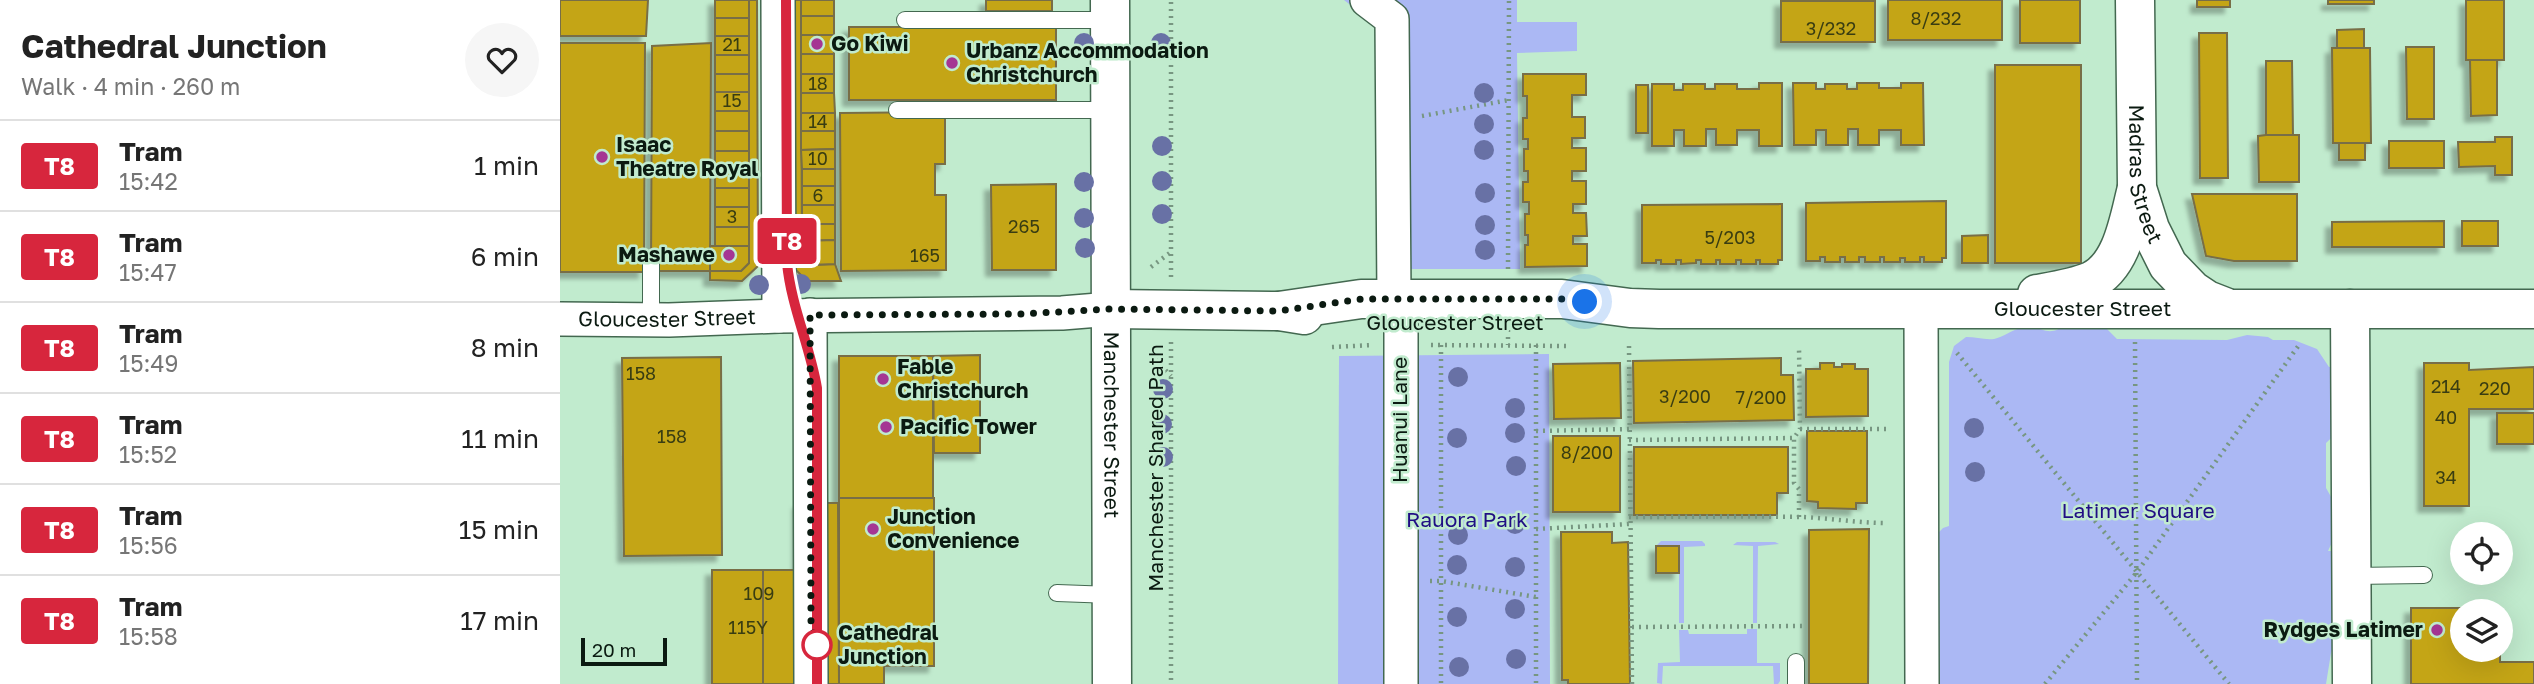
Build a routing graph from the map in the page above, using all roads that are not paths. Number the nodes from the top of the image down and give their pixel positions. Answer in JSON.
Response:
{"nodes":[{"id":1,"x":778,"y":0,"type":"edge"},
{"id":2,"x":1367,"y":0,"type":"edge"},
{"id":3,"x":2135,"y":0,"type":"edge"},
{"id":4,"x":1110,"y":10,"type":"edge"},
{"id":5,"x":905,"y":20,"type":"dead end"},
{"id":6,"x":897,"y":110,"type":"dead end"},
{"id":7,"x":1110,"y":110,"type":"junction"},
{"id":8,"x":2137,"y":188,"type":"junction"},
{"id":9,"x":651,"y":264,"type":"dead end"},
{"id":10,"x":1111,"y":309,"type":"junction"},
{"id":11,"x":1921,"y":309,"type":"junction"},
{"id":12,"x":1995,"y":309,"type":"junction"},
{"id":13,"x":2230,"y":309,"type":"junction"},
{"id":14,"x":2350,"y":309,"type":"junction"},
{"id":15,"x":2534,"y":309,"type":"edge"},
{"id":16,"x":795,"y":315,"type":"junction"},
{"id":17,"x":560,"y":319,"type":"edge"},
{"id":18,"x":651,"y":320,"type":"junction"},
{"id":19,"x":1398,"y":323,"type":"junction"},
{"id":20,"x":2424,"y":575,"type":"dead end"},
{"id":21,"x":2352,"y":576,"type":"junction"},
{"id":22,"x":1057,"y":593,"type":"dead end"},
{"id":23,"x":1112,"y":595,"type":"junction"},
{"id":24,"x":1796,"y":662,"type":"dead end"},
{"id":25,"x":811,"y":684,"type":"edge"},
{"id":26,"x":1112,"y":684,"type":"edge"},
{"id":27,"x":1401,"y":684,"type":"edge"},
{"id":28,"x":1796,"y":684,"type":"edge"},
{"id":29,"x":1922,"y":684,"type":"edge"},
{"id":30,"x":2351,"y":684,"type":"edge"}],
"edges":[{"from":1,"to":16,"type":"street"},
{"from":2,"to":19,"type":"street","name":"Huanui Lane"},
{"from":3,"to":8,"type":"main road","name":"Madras Street"},
{"from":4,"to":5,"type":"lane"},
{"from":4,"to":7,"type":"main road","name":"Manchester Street"},
{"from":6,"to":7,"type":"lane"},
{"from":7,"to":10,"type":"main road","name":"Manchester Street"},
{"from":8,"to":12,"type":"main road"},
{"from":8,"to":13,"type":"main road","name":"Madras Street"},
{"from":9,"to":18,"type":"lane"},
{"from":10,"to":16,"type":"street","name":"Gloucester Street"},
{"from":10,"to":19,"type":"main road","name":"Gloucester Street"},
{"from":10,"to":23,"type":"main road","name":"Manchester Street"},
{"from":11,"to":12,"type":"main road","name":"Gloucester Street"},
{"from":11,"to":19,"type":"main road","name":"Gloucester Street"},
{"from":11,"to":29,"type":"street"},
{"from":12,"to":13,"type":"main road","name":"Gloucester Street"},
{"from":13,"to":14,"type":"main road","name":"Gloucester Street"},
{"from":14,"to":15,"type":"main road","name":"Gloucester Street"},
{"from":14,"to":21,"type":"main road"},
{"from":16,"to":18,"type":"street","name":"Gloucester Street"},
{"from":16,"to":25,"type":"street"},
{"from":17,"to":18,"type":"street","name":"Gloucester Street"},
{"from":19,"to":27,"type":"street","name":"Huanui Lane"},
{"from":20,"to":21,"type":"lane"},
{"from":21,"to":30,"type":"main road"},
{"from":22,"to":23,"type":"lane"},
{"from":23,"to":26,"type":"main road","name":"Manchester Street"},
{"from":24,"to":28,"type":"lane"}]}
